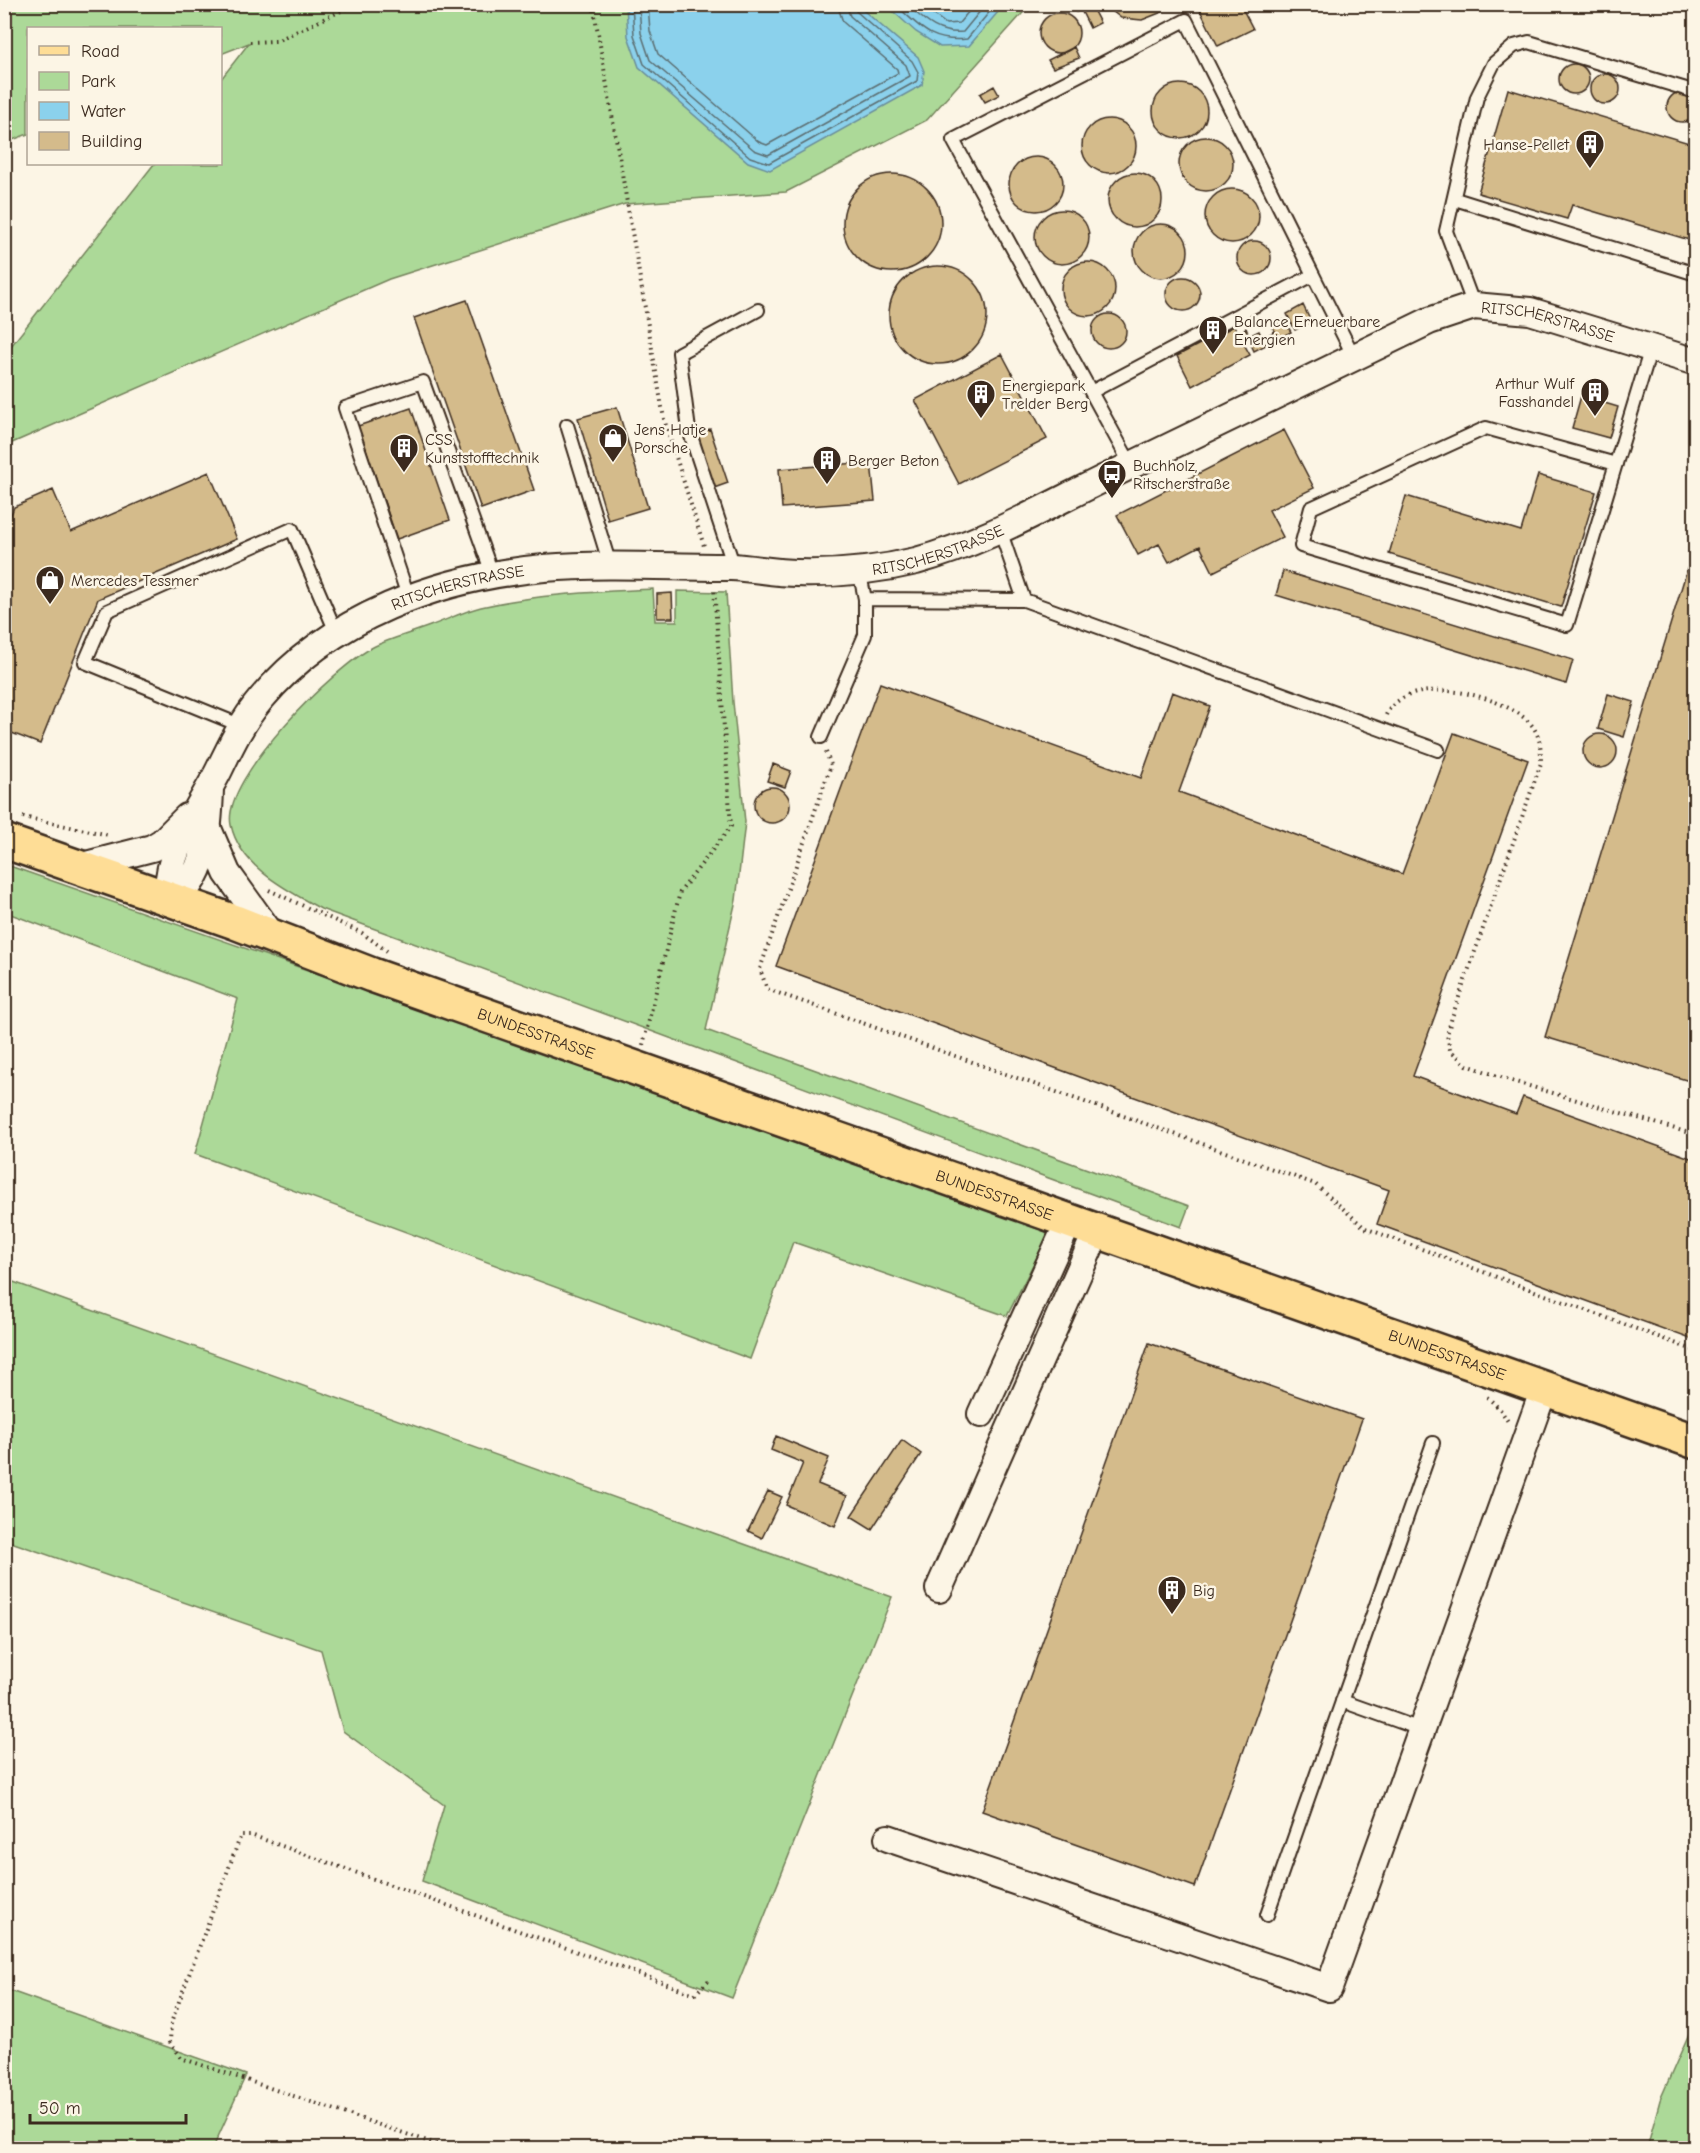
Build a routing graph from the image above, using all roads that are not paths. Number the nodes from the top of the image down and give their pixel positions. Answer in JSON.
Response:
{"nodes":[{"id":1,"x":1695,"y":92,"type":"edge"},
{"id":2,"x":1455,"y":199,"type":"junction"},
{"id":3,"x":1695,"y":274,"type":"edge"},
{"id":4,"x":1313,"y":275,"type":"junction"},
{"id":5,"x":1474,"y":306,"type":"junction"},
{"id":6,"x":758,"y":310,"type":"dead end"},
{"id":7,"x":1651,"y":348,"type":"junction"},
{"id":8,"x":1354,"y":357,"type":"junction"},
{"id":9,"x":1695,"y":362,"type":"edge"},
{"id":10,"x":1091,"y":392,"type":"junction"},
{"id":11,"x":567,"y":424,"type":"dead end"},
{"id":12,"x":1616,"y":464,"type":"junction"},
{"id":13,"x":1131,"y":465,"type":"junction"},
{"id":14,"x":1000,"y":530,"type":"junction"},
{"id":15,"x":610,"y":565,"type":"junction"},
{"id":16,"x":722,"y":568,"type":"junction"},
{"id":17,"x":859,"y":570,"type":"junction"},
{"id":18,"x":493,"y":576,"type":"junction"},
{"id":19,"x":409,"y":599,"type":"junction"},
{"id":20,"x":865,"y":599,"type":"junction"},
{"id":21,"x":1024,"y":600,"type":"junction"},
{"id":22,"x":336,"y":632,"type":"junction"},
{"id":23,"x":242,"y":726,"type":"junction"},
{"id":24,"x":821,"y":737,"type":"road end"},
{"id":25,"x":1438,"y":750,"type":"dead end"},
{"id":26,"x":210,"y":789,"type":"junction"},
{"id":27,"x":12,"y":829,"type":"edge"},
{"id":28,"x":209,"y":831,"type":"junction"},
{"id":29,"x":78,"y":867,"type":"junction"},
{"id":30,"x":170,"y":899,"type":"junction"},
{"id":31,"x":273,"y":937,"type":"junction"},
{"id":32,"x":1083,"y":1226,"type":"junction"},
{"id":33,"x":1544,"y":1389,"type":"junction"},
{"id":34,"x":981,"y":1414,"type":"dead end"},
{"id":35,"x":1695,"y":1442,"type":"edge"},
{"id":36,"x":1433,"y":1443,"type":"dead end"},
{"id":37,"x":939,"y":1589,"type":"dead end"},
{"id":38,"x":1342,"y":1701,"type":"junction"},
{"id":39,"x":1423,"y":1730,"type":"junction"},
{"id":40,"x":888,"y":1839,"type":"dead end"},
{"id":41,"x":1267,"y":1915,"type":"dead end"}],
"edges":[{"from":1,"to":2,"type":"lane"},
{"from":2,"to":3,"type":"lane"},
{"from":2,"to":5,"type":"lane"},
{"from":4,"to":8,"type":"lane"},
{"from":4,"to":10,"type":"lane"},
{"from":4,"to":10,"type":"lane"},
{"from":5,"to":7,"type":"street","name":"RITSCHERSTRASSE"},
{"from":5,"to":8,"type":"street","name":"RITSCHERSTRASSE"},
{"from":6,"to":16,"type":"lane"},
{"from":7,"to":9,"type":"street","name":"RITSCHERSTRASSE"},
{"from":7,"to":12,"type":"lane"},
{"from":8,"to":13,"type":"street","name":"RITSCHERSTRASSE"},
{"from":10,"to":13,"type":"lane"},
{"from":11,"to":15,"type":"lane"},
{"from":12,"to":12,"type":"lane"},
{"from":13,"to":14,"type":"street","name":"RITSCHERSTRASSE"},
{"from":14,"to":17,"type":"street","name":"RITSCHERSTRASSE"},
{"from":14,"to":21,"type":"lane"},
{"from":15,"to":16,"type":"street","name":"RITSCHERSTRASSE"},
{"from":15,"to":18,"type":"street","name":"RITSCHERSTRASSE"},
{"from":16,"to":17,"type":"street","name":"RITSCHERSTRASSE"},
{"from":17,"to":20,"type":"lane"},
{"from":18,"to":19,"type":"street","name":"RITSCHERSTRASSE"},
{"from":18,"to":19,"type":"lane"},
{"from":19,"to":22,"type":"street","name":"RITSCHERSTRASSE"},
{"from":20,"to":21,"type":"lane"},
{"from":20,"to":24,"type":"lane"},
{"from":21,"to":25,"type":"lane"},
{"from":22,"to":23,"type":"street","name":"RITSCHERSTRASSE"},
{"from":22,"to":23,"type":"lane"},
{"from":23,"to":26,"type":"street","name":"RITSCHERSTRASSE"},
{"from":26,"to":28,"type":"street","name":"RITSCHERSTRASSE"},
{"from":26,"to":29,"type":"street","name":"RITSCHERSTRASSE"},
{"from":26,"to":30,"type":"street","name":"RITSCHERSTRASSE"},
{"from":27,"to":29,"type":"main road","name":"BUNDESSTRASSE"},
{"from":28,"to":30,"type":"street","name":"RITSCHERSTRASSE"},
{"from":28,"to":31,"type":"street","name":"RITSCHERSTRASSE"},
{"from":29,"to":30,"type":"main road","name":"BUNDESSTRASSE"},
{"from":30,"to":31,"type":"main road","name":"BUNDESSTRASSE"},
{"from":31,"to":32,"type":"main road","name":"BUNDESSTRASSE"},
{"from":32,"to":33,"type":"main road","name":"BUNDESSTRASSE"},
{"from":32,"to":34,"type":"street","name":"BUNDESSTRASSE"},
{"from":32,"to":37,"type":"street"},
{"from":33,"to":35,"type":"main road","name":"BUNDESSTRASSE"},
{"from":33,"to":39,"type":"street"},
{"from":36,"to":38,"type":"lane"},
{"from":38,"to":39,"type":"lane"},
{"from":38,"to":41,"type":"lane"},
{"from":39,"to":40,"type":"street"}]}
